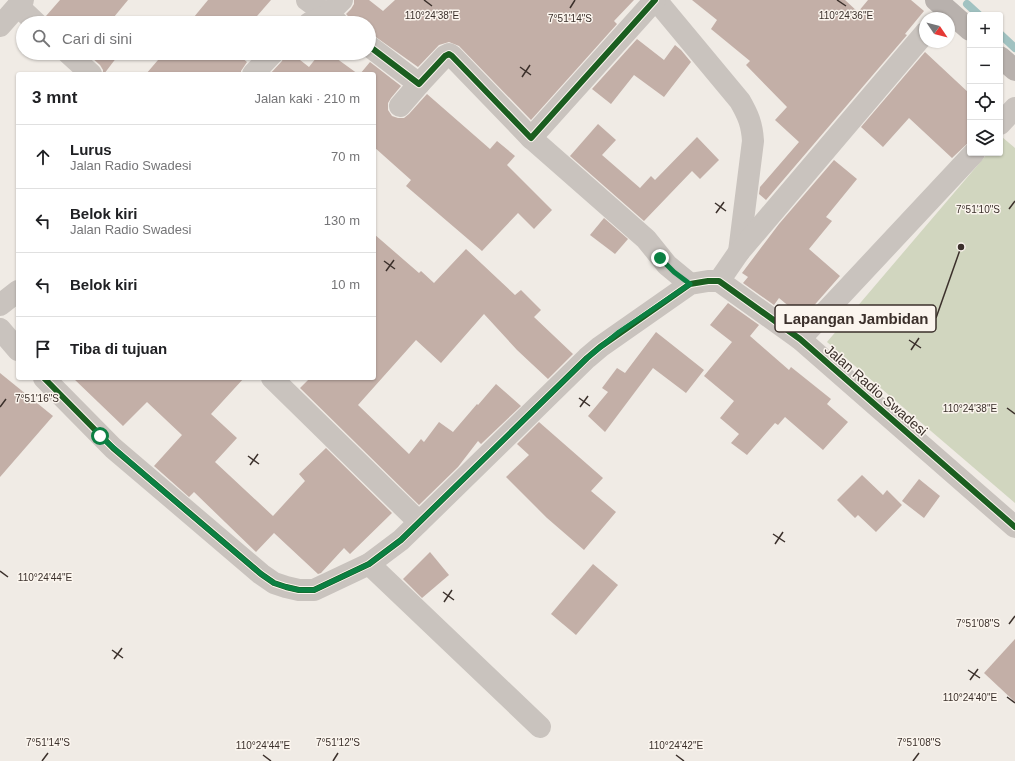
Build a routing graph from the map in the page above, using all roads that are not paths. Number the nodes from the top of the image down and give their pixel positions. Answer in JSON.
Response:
{"nodes":[{"id":1,"x":307,"y":0,"type":"edge"},
{"id":2,"x":655,"y":0,"type":"edge"},
{"id":3,"x":20,"y":3,"type":"edge"},
{"id":4,"x":943,"y":8,"type":"edge"},
{"id":5,"x":329,"y":15,"type":"edge"},
{"id":6,"x":30,"y":16,"type":"edge"},
{"id":7,"x":0,"y":26,"type":"edge"},
{"id":8,"x":967,"y":28,"type":"edge"},
{"id":9,"x":919,"y":40,"type":"edge"},
{"id":10,"x":376,"y":51,"type":"edge"},
{"id":11,"x":76,"y":60,"type":"edge"},
{"id":12,"x":267,"y":60,"type":"edge"},
{"id":13,"x":1003,"y":60,"type":"edge"},
{"id":14,"x":1015,"y":70,"type":"edge"},
{"id":15,"x":89,"y":72,"type":"edge"},
{"id":16,"x":256,"y":72,"type":"edge"},
{"id":17,"x":419,"y":84,"type":"junction"},
{"id":18,"x":400,"y":106,"type":"dead end"},
{"id":19,"x":1015,"y":108,"type":"edge"},
{"id":20,"x":1003,"y":121,"type":"edge"},
{"id":21,"x":531,"y":138,"type":"junction"},
{"id":22,"x":971,"y":156,"type":"edge"},
{"id":23,"x":739,"y":252,"type":"junction"},
{"id":24,"x":720,"y":281,"type":"junction"},
{"id":25,"x":690,"y":284,"type":"junction"},
{"id":26,"x":16,"y":293,"type":"edge"},
{"id":27,"x":0,"y":306,"type":"edge"},
{"id":28,"x":0,"y":329,"type":"edge"},
{"id":29,"x":800,"y":339,"type":"junction"},
{"id":30,"x":16,"y":348,"type":"edge"},
{"id":31,"x":46,"y":380,"type":"edge"},
{"id":32,"x":274,"y":380,"type":"edge"},
{"id":33,"x":419,"y":522,"type":"junction"},
{"id":34,"x":1015,"y":527,"type":"edge"},
{"id":35,"x":369,"y":564,"type":"junction"},
{"id":36,"x":540,"y":727,"type":"dead end"}],
"edges":[{"from":1,"to":5,"type":"street"},
{"from":2,"to":21,"type":"street"},
{"from":2,"to":23,"type":"street"},
{"from":3,"to":6,"type":"street"},
{"from":3,"to":7,"type":"street"},
{"from":4,"to":8,"type":"main road"},
{"from":9,"to":23,"type":"street"},
{"from":10,"to":17,"type":"street"},
{"from":11,"to":15,"type":"street"},
{"from":12,"to":16,"type":"street"},
{"from":13,"to":14,"type":"main road"},
{"from":17,"to":18,"type":"street"},
{"from":17,"to":21,"type":"street"},
{"from":19,"to":20,"type":"street"},
{"from":21,"to":25,"type":"street"},
{"from":22,"to":29,"type":"street"},
{"from":23,"to":24,"type":"street"},
{"from":24,"to":25,"type":"street"},
{"from":24,"to":29,"type":"street","name":"Jalan Radio Swadesi"},
{"from":25,"to":33,"type":"street"},
{"from":26,"to":27,"type":"street"},
{"from":28,"to":30,"type":"street"},
{"from":29,"to":34,"type":"street","name":"Jalan Radio Swadesi"},
{"from":31,"to":35,"type":"street"},
{"from":32,"to":33,"type":"street"},
{"from":33,"to":35,"type":"street"},
{"from":35,"to":36,"type":"street"}]}
